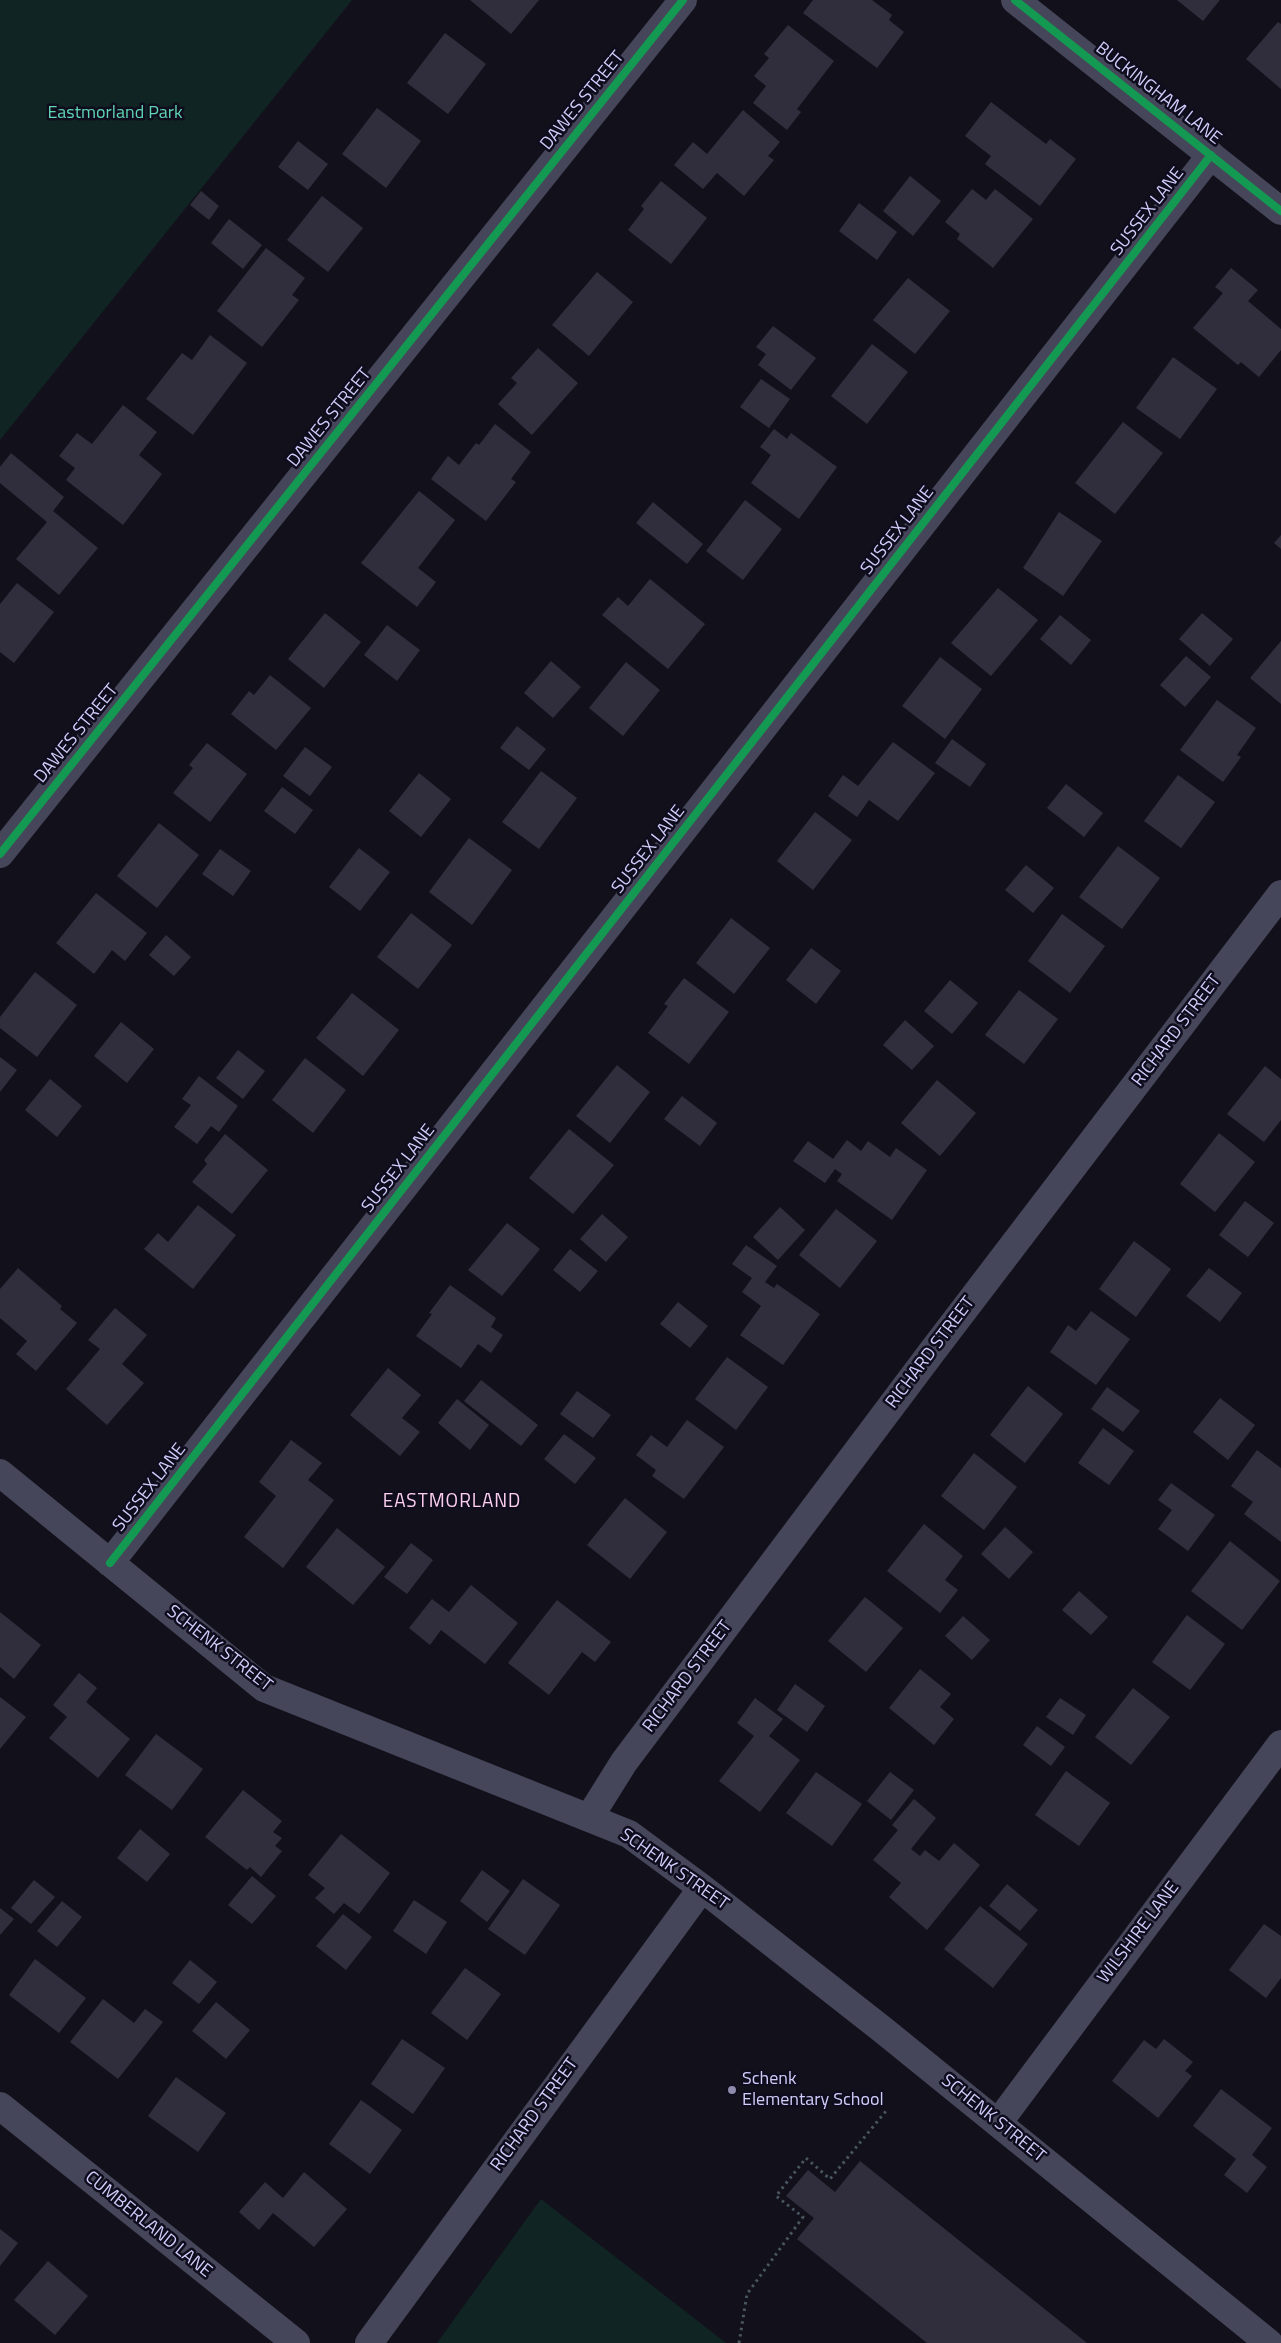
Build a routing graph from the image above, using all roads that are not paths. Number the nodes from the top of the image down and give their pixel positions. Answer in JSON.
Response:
{"nodes":[{"id":1,"x":683,"y":0,"type":"edge"},
{"id":2,"x":1015,"y":0,"type":"edge"},
{"id":3,"x":1211,"y":155,"type":"junction"},
{"id":4,"x":1281,"y":211,"type":"edge"},
{"id":5,"x":0,"y":854,"type":"edge"},
{"id":6,"x":1281,"y":894,"type":"edge"},
{"id":7,"x":0,"y":1473,"type":"edge"},
{"id":8,"x":110,"y":1563,"type":"junction"},
{"id":9,"x":1281,"y":1744,"type":"edge"},
{"id":10,"x":589,"y":1818,"type":"junction"},
{"id":11,"x":702,"y":1888,"type":"junction"},
{"id":12,"x":0,"y":2106,"type":"edge"},
{"id":13,"x":998,"y":2123,"type":"junction"},
{"id":14,"x":296,"y":2343,"type":"edge"},
{"id":15,"x":368,"y":2343,"type":"edge"},
{"id":16,"x":1269,"y":2343,"type":"edge"}],
"edges":[{"from":1,"to":5,"type":"street","name":"DAWES STREET"},
{"from":2,"to":3,"type":"street","name":"BUCKINGHAM LANE"},
{"from":3,"to":4,"type":"street","name":"BUCKINGHAM LANE"},
{"from":3,"to":8,"type":"street","name":"SUSSEX LANE"},
{"from":6,"to":10,"type":"street","name":"RICHARD STREET"},
{"from":7,"to":8,"type":"street","name":"SCHENK STREET"},
{"from":8,"to":10,"type":"street","name":"SCHENK STREET"},
{"from":9,"to":13,"type":"street","name":"WILSHIRE LANE"},
{"from":10,"to":11,"type":"street","name":"SCHENK STREET"},
{"from":11,"to":13,"type":"street","name":"SCHENK STREET"},
{"from":11,"to":15,"type":"street","name":"RICHARD STREET"},
{"from":12,"to":14,"type":"street","name":"CUMBERLAND LANE"},
{"from":13,"to":16,"type":"street","name":"SCHENK STREET"}]}
